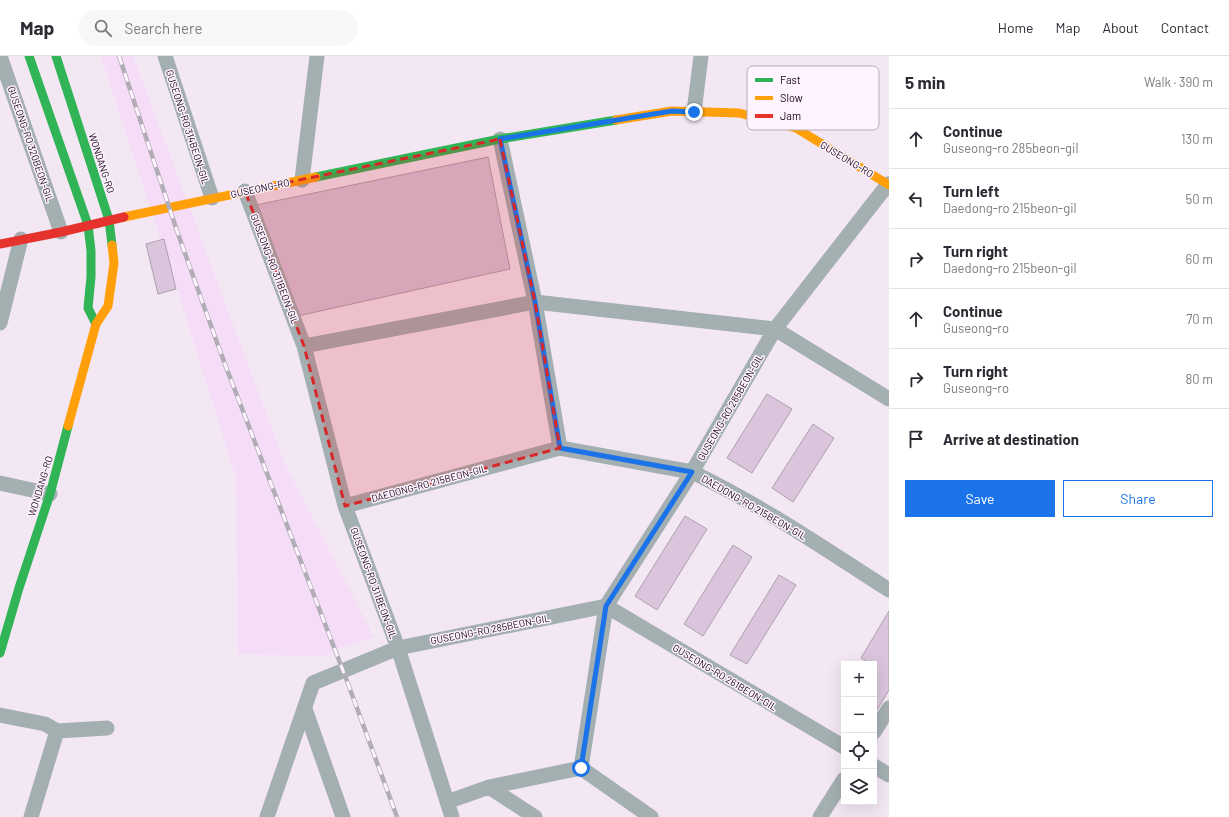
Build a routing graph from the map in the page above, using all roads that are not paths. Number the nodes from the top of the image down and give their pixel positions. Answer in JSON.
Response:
{"nodes":[{"id":1,"x":0,"y":56,"type":"edge"},
{"id":2,"x":29,"y":56,"type":"edge"},
{"id":3,"x":56,"y":56,"type":"edge"},
{"id":4,"x":165,"y":56,"type":"edge"},
{"id":5,"x":317,"y":56,"type":"edge"},
{"id":6,"x":701,"y":56,"type":"edge"},
{"id":7,"x":694,"y":112,"type":"junction"},
{"id":8,"x":747,"y":115,"type":"edge"},
{"id":9,"x":799,"y":130,"type":"edge"},
{"id":10,"x":500,"y":139,"type":"junction"},
{"id":11,"x":302,"y":180,"type":"junction"},
{"id":12,"x":889,"y":184,"type":"edge"},
{"id":13,"x":245,"y":191,"type":"junction"},
{"id":14,"x":212,"y":198,"type":"junction"},
{"id":15,"x":109,"y":220,"type":"junction"},
{"id":16,"x":88,"y":225,"type":"junction"},
{"id":17,"x":61,"y":232,"type":"junction"},
{"id":18,"x":21,"y":239,"type":"junction"},
{"id":19,"x":0,"y":244,"type":"edge"},
{"id":20,"x":535,"y":302,"type":"junction"},
{"id":21,"x":0,"y":323,"type":"edge"},
{"id":22,"x":96,"y":324,"type":"junction"},
{"id":23,"x":775,"y":329,"type":"junction"},
{"id":24,"x":304,"y":346,"type":"junction"},
{"id":25,"x":889,"y":399,"type":"edge"},
{"id":26,"x":560,"y":448,"type":"junction"},
{"id":27,"x":692,"y":472,"type":"junction"},
{"id":28,"x":0,"y":483,"type":"edge"},
{"id":29,"x":50,"y":494,"type":"junction"},
{"id":30,"x":345,"y":506,"type":"junction"},
{"id":31,"x":889,"y":590,"type":"edge"},
{"id":32,"x":606,"y":606,"type":"junction"},
{"id":33,"x":398,"y":648,"type":"junction"},
{"id":34,"x":0,"y":653,"type":"edge"},
{"id":35,"x":889,"y":708,"type":"edge"},
{"id":36,"x":305,"y":709,"type":"junction"},
{"id":37,"x":0,"y":715,"type":"edge"},
{"id":38,"x":877,"y":727,"type":"edge"},
{"id":39,"x":107,"y":728,"type":"dead end"},
{"id":40,"x":57,"y":732,"type":"junction"},
{"id":41,"x":841,"y":745,"type":"edge"},
{"id":42,"x":581,"y":768,"type":"junction"},
{"id":43,"x":877,"y":768,"type":"edge"},
{"id":44,"x":889,"y":775,"type":"edge"},
{"id":45,"x":841,"y":784,"type":"edge"},
{"id":46,"x":489,"y":787,"type":"junction"},
{"id":47,"x":447,"y":802,"type":"junction"},
{"id":48,"x":31,"y":817,"type":"edge"},
{"id":49,"x":267,"y":817,"type":"edge"},
{"id":50,"x":343,"y":817,"type":"edge"},
{"id":51,"x":452,"y":817,"type":"edge"},
{"id":52,"x":535,"y":817,"type":"edge"},
{"id":53,"x":651,"y":817,"type":"edge"},
{"id":54,"x":820,"y":817,"type":"edge"}],
"edges":[{"from":1,"to":17,"type":"street","name":"GUSEONG-RO 320BEON-GIL"},
{"from":2,"to":16,"type":"main road"},
{"from":3,"to":15,"type":"main road","name":"WONDANG-RO"},
{"from":4,"to":14,"type":"street","name":"GUSEONG-RO 314BEON-GIL"},
{"from":5,"to":11,"type":"street"},
{"from":6,"to":7,"type":"street"},
{"from":7,"to":8,"type":"main road","name":"GUSEONG-RO"},
{"from":7,"to":10,"type":"main road","name":"GUSEONG-RO"},
{"from":9,"to":12,"type":"main road","name":"GUSEONG-RO"},
{"from":10,"to":11,"type":"main road","name":"GUSEONG-RO"},
{"from":10,"to":20,"type":"street"},
{"from":11,"to":13,"type":"main road","name":"GUSEONG-RO"},
{"from":12,"to":23,"type":"street","name":"GUSEONG-RO 285BEON-GIL"},
{"from":13,"to":14,"type":"main road","name":"GUSEONG-RO"},
{"from":13,"to":24,"type":"street","name":"GUSEONG-RO 311BEON-GIL"},
{"from":14,"to":15,"type":"main road","name":"GUSEONG-RO"},
{"from":15,"to":16,"type":"main road","name":"GUSEONG-RO"},
{"from":15,"to":22,"type":"main road","name":"WONDANG-RO"},
{"from":16,"to":17,"type":"main road","name":"GUSEONG-RO"},
{"from":16,"to":22,"type":"main road"},
{"from":17,"to":18,"type":"main road","name":"GUSEONG-RO"},
{"from":18,"to":19,"type":"main road","name":"GUSEONG-RO"},
{"from":18,"to":21,"type":"street"},
{"from":20,"to":23,"type":"street"},
{"from":20,"to":24,"type":"street"},
{"from":20,"to":26,"type":"street"},
{"from":22,"to":29,"type":"main road","name":"WONDANG-RO"},
{"from":23,"to":25,"type":"street"},
{"from":23,"to":27,"type":"street","name":"GUSEONG-RO 285BEON-GIL"},
{"from":24,"to":30,"type":"street","name":"GUSEONG-RO 311BEON-GIL"},
{"from":26,"to":27,"type":"street","name":"DAEDONG-RO 215BEON-GIL"},
{"from":26,"to":30,"type":"street","name":"DAEDONG-RO 215BEON-GIL"},
{"from":27,"to":31,"type":"street","name":"DAEDONG-RO 215BEON-GIL"},
{"from":27,"to":32,"type":"street","name":"GUSEONG-RO 285BEON-GIL"},
{"from":28,"to":29,"type":"street"},
{"from":29,"to":34,"type":"main road","name":"WONDANG-RO"},
{"from":30,"to":33,"type":"street","name":"GUSEONG-RO 311BEON-GIL"},
{"from":32,"to":33,"type":"street","name":"GUSEONG-RO 285BEON-GIL"},
{"from":32,"to":41,"type":"street","name":"GUSEONG-RO 261BEON-GIL"},
{"from":32,"to":42,"type":"street","name":"GUSEONG-RO 285BEON-GIL"},
{"from":33,"to":36,"type":"street","name":"GUSEONG-RO 285BEON-GIL"},
{"from":33,"to":47,"type":"street","name":"GUSEONG-RO 311BEON-GIL"},
{"from":35,"to":38,"type":"street"},
{"from":36,"to":49,"type":"street"},
{"from":36,"to":50,"type":"street"},
{"from":37,"to":40,"type":"street"},
{"from":39,"to":40,"type":"street"},
{"from":40,"to":48,"type":"street"},
{"from":42,"to":46,"type":"street"},
{"from":42,"to":53,"type":"street"},
{"from":43,"to":44,"type":"street"},
{"from":45,"to":54,"type":"street"},
{"from":46,"to":47,"type":"street"},
{"from":46,"to":52,"type":"street"},
{"from":47,"to":51,"type":"street","name":"GUSEONG-RO 311BEON-GIL"}]}
